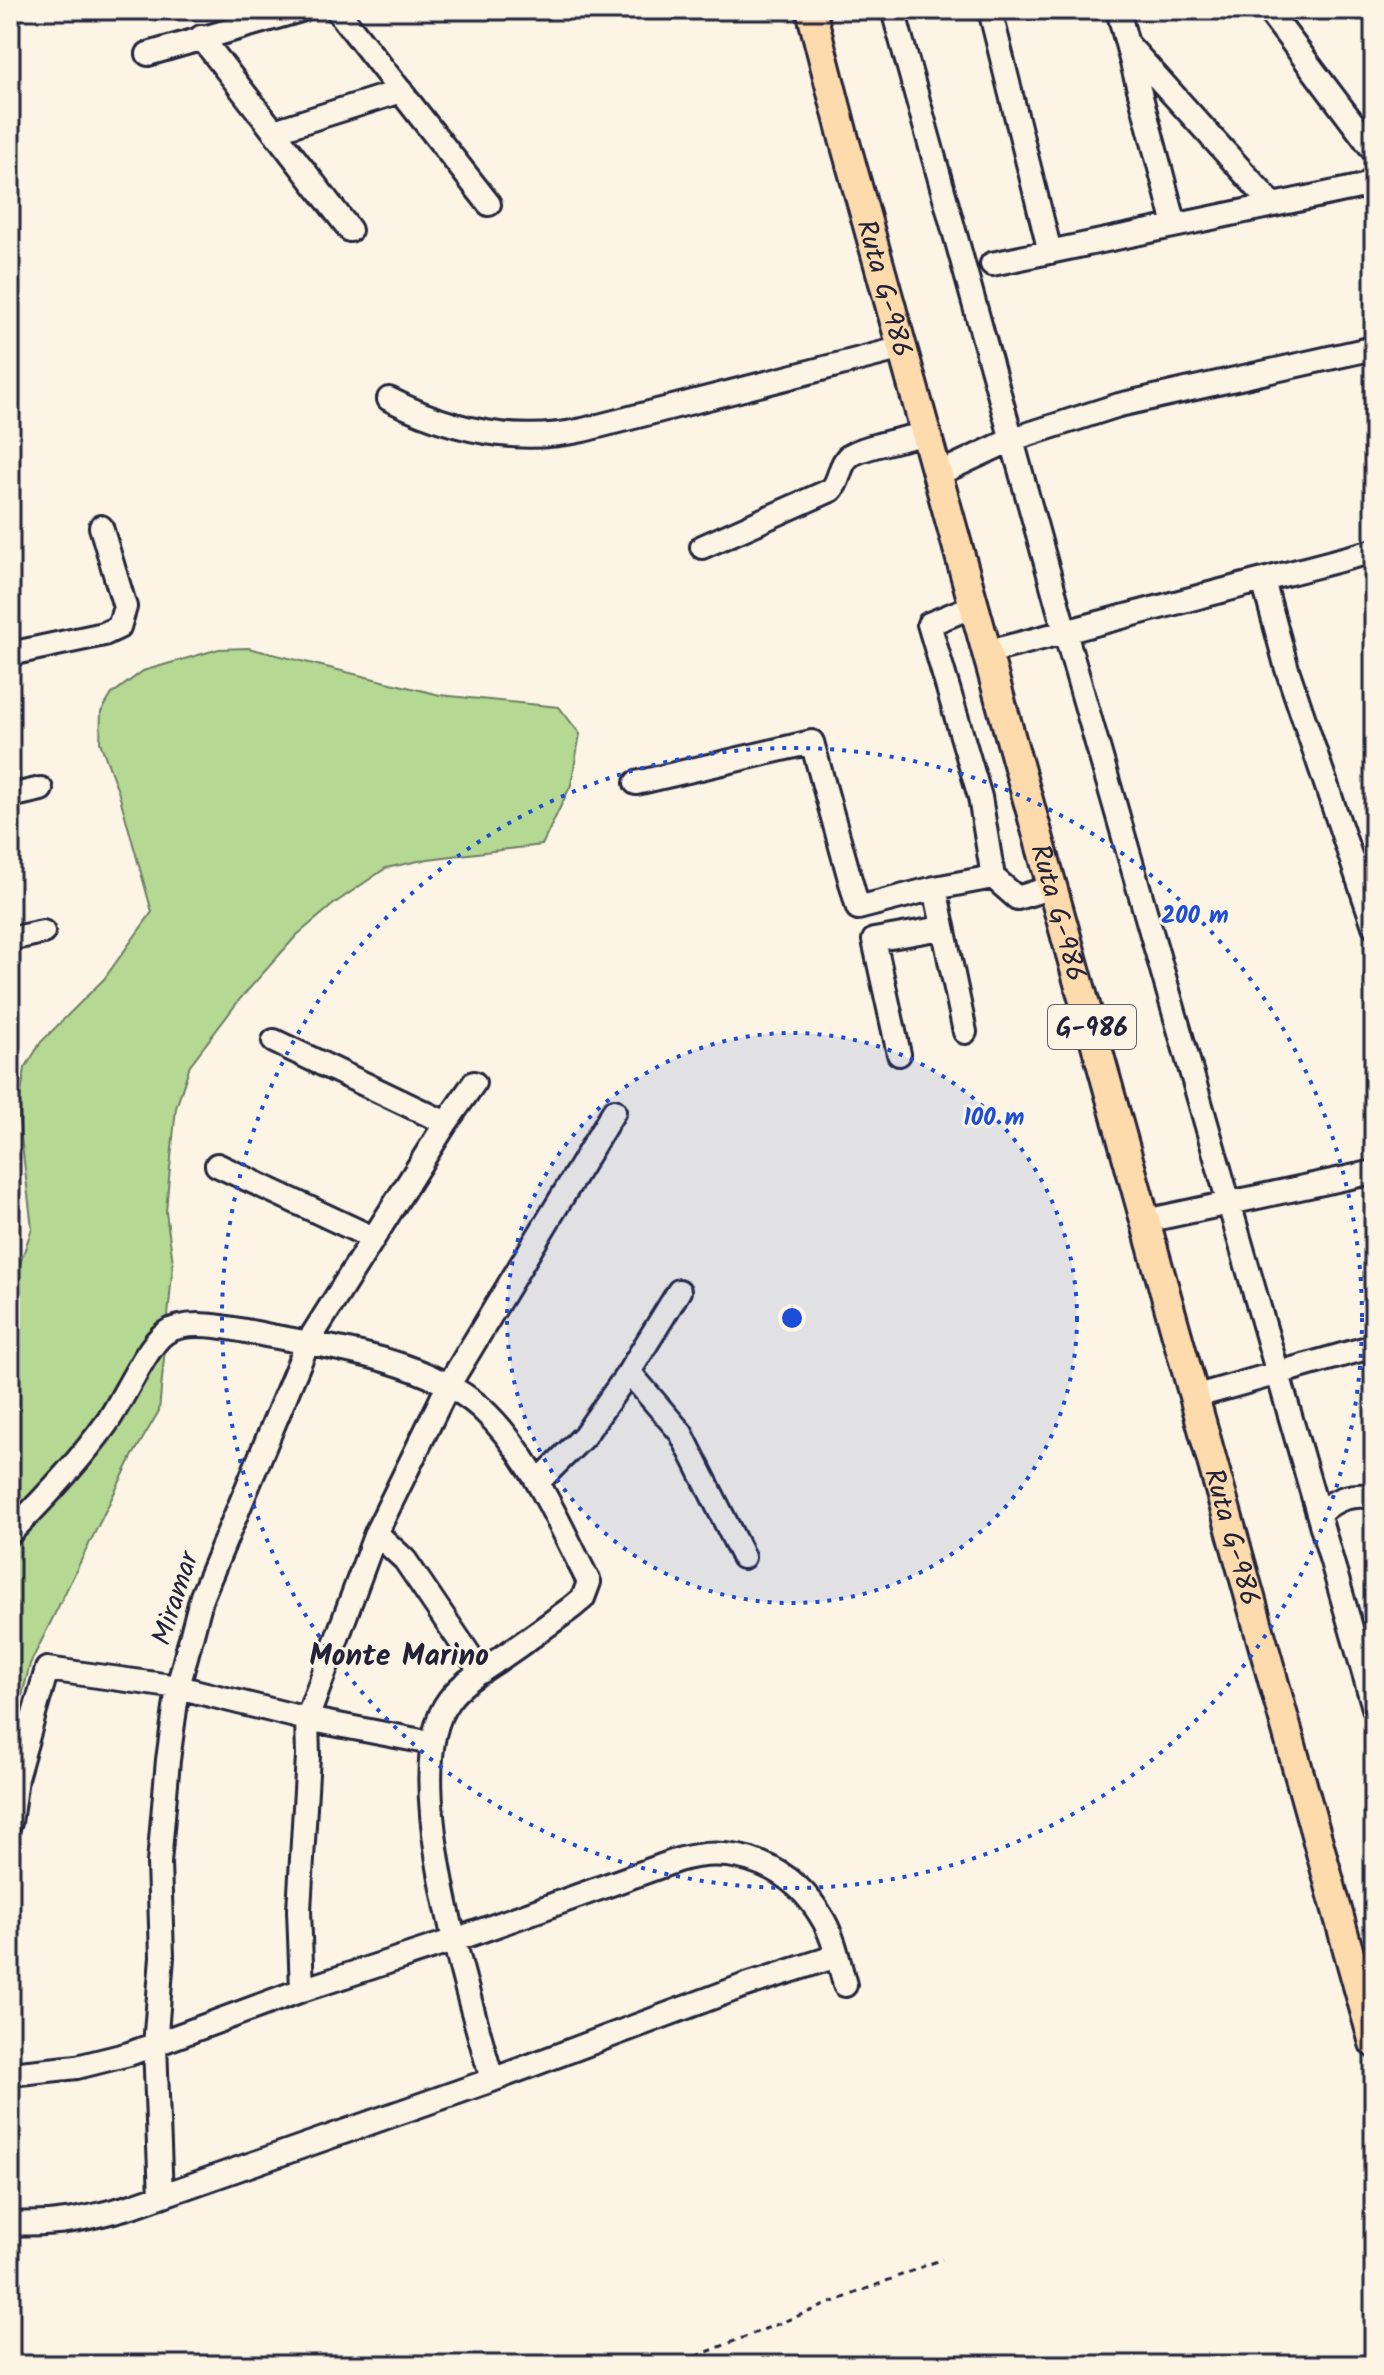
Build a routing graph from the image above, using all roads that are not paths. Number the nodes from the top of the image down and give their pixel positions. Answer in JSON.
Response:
{"nodes":[{"id":1,"x":301,"y":10,"type":"edge"},
{"id":2,"x":337,"y":10,"type":"edge"},
{"id":3,"x":811,"y":10,"type":"edge"},
{"id":4,"x":893,"y":10,"type":"edge"},
{"id":5,"x":990,"y":10,"type":"edge"},
{"id":6,"x":1118,"y":10,"type":"edge"},
{"id":7,"x":1268,"y":10,"type":"edge"},
{"id":8,"x":201,"y":37,"type":"junction"},
{"id":9,"x":1126,"y":43,"type":"junction"},
{"id":10,"x":148,"y":54,"type":"dead end"},
{"id":11,"x":401,"y":91,"type":"junction"},
{"id":12,"x":274,"y":131,"type":"junction"},
{"id":13,"x":1374,"y":151,"type":"edge"},
{"id":14,"x":1374,"y":179,"type":"edge"},
{"id":15,"x":489,"y":204,"type":"dead end"},
{"id":16,"x":1273,"y":205,"type":"junction"},
{"id":17,"x":1175,"y":225,"type":"junction"},
{"id":18,"x":350,"y":230,"type":"dead end"},
{"id":19,"x":1050,"y":252,"type":"junction"},
{"id":20,"x":992,"y":264,"type":"dead end"},
{"id":21,"x":903,"y":348,"type":"junction"},
{"id":22,"x":1374,"y":348,"type":"edge"},
{"id":23,"x":389,"y":399,"type":"dead end"},
{"id":24,"x":927,"y":433,"type":"junction"},
{"id":25,"x":1013,"y":439,"type":"junction"},
{"id":26,"x":938,"y":474,"type":"junction"},
{"id":27,"x":101,"y":527,"type":"dead end"},
{"id":28,"x":702,"y":547,"type":"dead end"},
{"id":29,"x":1374,"y":551,"type":"edge"},
{"id":30,"x":1263,"y":580,"type":"junction"},
{"id":31,"x":976,"y":605,"type":"junction"},
{"id":32,"x":1065,"y":632,"type":"junction"},
{"id":33,"x":988,"y":652,"type":"junction"},
{"id":34,"x":10,"y":654,"type":"edge"},
{"id":35,"x":636,"y":783,"type":"dead end"},
{"id":36,"x":41,"y":789,"type":"dead end"},
{"id":37,"x":10,"y":796,"type":"edge"},
{"id":38,"x":993,"y":877,"type":"junction"},
{"id":39,"x":1053,"y":887,"type":"junction"},
{"id":40,"x":935,"y":888,"type":"junction"},
{"id":41,"x":1374,"y":926,"type":"edge"},
{"id":42,"x":942,"y":928,"type":"junction"},
{"id":43,"x":43,"y":932,"type":"dead end"},
{"id":44,"x":10,"y":939,"type":"edge"},
{"id":45,"x":965,"y":1032,"type":"dead end"},
{"id":46,"x":274,"y":1041,"type":"dead end"},
{"id":47,"x":899,"y":1054,"type":"dead end"},
{"id":48,"x":474,"y":1083,"type":"dead end"},
{"id":49,"x":614,"y":1111,"type":"dead end"},
{"id":50,"x":446,"y":1123,"type":"junction"},
{"id":51,"x":217,"y":1165,"type":"dead end"},
{"id":52,"x":1374,"y":1172,"type":"edge"},
{"id":53,"x":1231,"y":1203,"type":"junction"},
{"id":54,"x":1145,"y":1221,"type":"junction"},
{"id":55,"x":373,"y":1238,"type":"junction"},
{"id":56,"x":679,"y":1291,"type":"dead end"},
{"id":57,"x":308,"y":1342,"type":"junction"},
{"id":58,"x":1374,"y":1346,"type":"edge"},
{"id":59,"x":629,"y":1372,"type":"junction"},
{"id":60,"x":1279,"y":1372,"type":"junction"},
{"id":61,"x":448,"y":1386,"type":"junction"},
{"id":62,"x":1193,"y":1397,"type":"junction"},
{"id":63,"x":538,"y":1482,"type":"junction"},
{"id":64,"x":1374,"y":1497,"type":"edge"},
{"id":65,"x":1320,"y":1513,"type":"junction"},
{"id":66,"x":10,"y":1533,"type":"edge"},
{"id":67,"x":376,"y":1533,"type":"junction"},
{"id":68,"x":743,"y":1557,"type":"dead end"},
{"id":69,"x":481,"y":1672,"type":"junction"},
{"id":70,"x":178,"y":1687,"type":"junction"},
{"id":71,"x":1374,"y":1708,"type":"edge"},
{"id":72,"x":307,"y":1719,"type":"junction"},
{"id":73,"x":432,"y":1743,"type":"junction"},
{"id":74,"x":10,"y":1823,"type":"edge"},
{"id":75,"x":455,"y":1940,"type":"junction"},
{"id":76,"x":837,"y":1956,"type":"junction"},
{"id":77,"x":845,"y":1985,"type":"dead end"},
{"id":78,"x":302,"y":1990,"type":"junction"},
{"id":79,"x":1374,"y":2043,"type":"edge"},
{"id":80,"x":155,"y":2046,"type":"junction"},
{"id":81,"x":10,"y":2074,"type":"edge"},
{"id":82,"x":492,"y":2080,"type":"junction"},
{"id":83,"x":161,"y":2196,"type":"junction"},
{"id":84,"x":10,"y":2223,"type":"edge"}],
"edges":[{"from":1,"to":8,"type":"street"},
{"from":2,"to":11,"type":"street"},
{"from":3,"to":21,"type":"main road","name":"Ruta G-986","number":"G-986"},
{"from":4,"to":25,"type":"street"},
{"from":5,"to":19,"type":"street"},
{"from":6,"to":9,"type":"street"},
{"from":7,"to":13,"type":"street"},
{"from":8,"to":10,"type":"street"},
{"from":8,"to":12,"type":"street"},
{"from":9,"to":16,"type":"street"},
{"from":9,"to":17,"type":"street"},
{"from":11,"to":12,"type":"street"},
{"from":11,"to":15,"type":"street"},
{"from":12,"to":18,"type":"street"},
{"from":14,"to":16,"type":"street"},
{"from":16,"to":17,"type":"street"},
{"from":17,"to":19,"type":"street"},
{"from":19,"to":20,"type":"street"},
{"from":21,"to":23,"type":"street"},
{"from":21,"to":24,"type":"main road","name":"Ruta G-986","number":"G-986"},
{"from":22,"to":25,"type":"street"},
{"from":24,"to":26,"type":"main road","name":"Ruta G-986","number":"G-986"},
{"from":24,"to":28,"type":"street"},
{"from":25,"to":26,"type":"street"},
{"from":25,"to":32,"type":"street"},
{"from":26,"to":31,"type":"main road","name":"Ruta G-986","number":"G-986"},
{"from":27,"to":34,"type":"street"},
{"from":29,"to":30,"type":"street"},
{"from":30,"to":32,"type":"street"},
{"from":30,"to":41,"type":"street"},
{"from":31,"to":33,"type":"main road","name":"Ruta G-986","number":"G-986"},
{"from":31,"to":38,"type":"street"},
{"from":32,"to":33,"type":"street"},
{"from":32,"to":53,"type":"street"},
{"from":33,"to":39,"type":"main road","name":"Ruta G-986","number":"G-986"},
{"from":35,"to":40,"type":"street"},
{"from":36,"to":37,"type":"street"},
{"from":38,"to":39,"type":"street"},
{"from":38,"to":40,"type":"street"},
{"from":39,"to":54,"type":"main road","name":"Ruta G-986","number":"G-986"},
{"from":40,"to":42,"type":"street"},
{"from":42,"to":45,"type":"street"},
{"from":42,"to":47,"type":"street"},
{"from":43,"to":44,"type":"street"},
{"from":46,"to":50,"type":"street"},
{"from":48,"to":50,"type":"street","name":"Miramar"},
{"from":49,"to":61,"type":"street"},
{"from":50,"to":55,"type":"street","name":"Miramar"},
{"from":51,"to":55,"type":"street"},
{"from":52,"to":53,"type":"street"},
{"from":53,"to":54,"type":"street"},
{"from":53,"to":60,"type":"street"},
{"from":54,"to":62,"type":"main road","name":"Ruta G-986","number":"G-986"},
{"from":55,"to":57,"type":"street","name":"Miramar"},
{"from":56,"to":59,"type":"street"},
{"from":57,"to":61,"type":"street"},
{"from":57,"to":66,"type":"street"},
{"from":57,"to":70,"type":"street","name":"Miramar"},
{"from":58,"to":60,"type":"street"},
{"from":59,"to":63,"type":"street"},
{"from":59,"to":68,"type":"street"},
{"from":60,"to":62,"type":"street"},
{"from":60,"to":65,"type":"street"},
{"from":61,"to":63,"type":"street"},
{"from":61,"to":67,"type":"street"},
{"from":62,"to":79,"type":"main road","name":"Ruta G-986","number":"G-986"},
{"from":63,"to":69,"type":"street"},
{"from":64,"to":65,"type":"street"},
{"from":65,"to":71,"type":"street"},
{"from":67,"to":69,"type":"street"},
{"from":67,"to":72,"type":"street"},
{"from":69,"to":73,"type":"street"},
{"from":70,"to":72,"type":"street"},
{"from":70,"to":74,"type":"street"},
{"from":70,"to":80,"type":"street","name":"Miramar"},
{"from":72,"to":73,"type":"street"},
{"from":72,"to":78,"type":"street"},
{"from":73,"to":75,"type":"street"},
{"from":75,"to":76,"type":"street"},
{"from":75,"to":78,"type":"street"},
{"from":75,"to":82,"type":"street"},
{"from":76,"to":77,"type":"street"},
{"from":76,"to":82,"type":"street"},
{"from":78,"to":80,"type":"street"},
{"from":80,"to":81,"type":"street"},
{"from":80,"to":83,"type":"street","name":"Miramar"},
{"from":82,"to":83,"type":"street"},
{"from":83,"to":84,"type":"street"}]}
